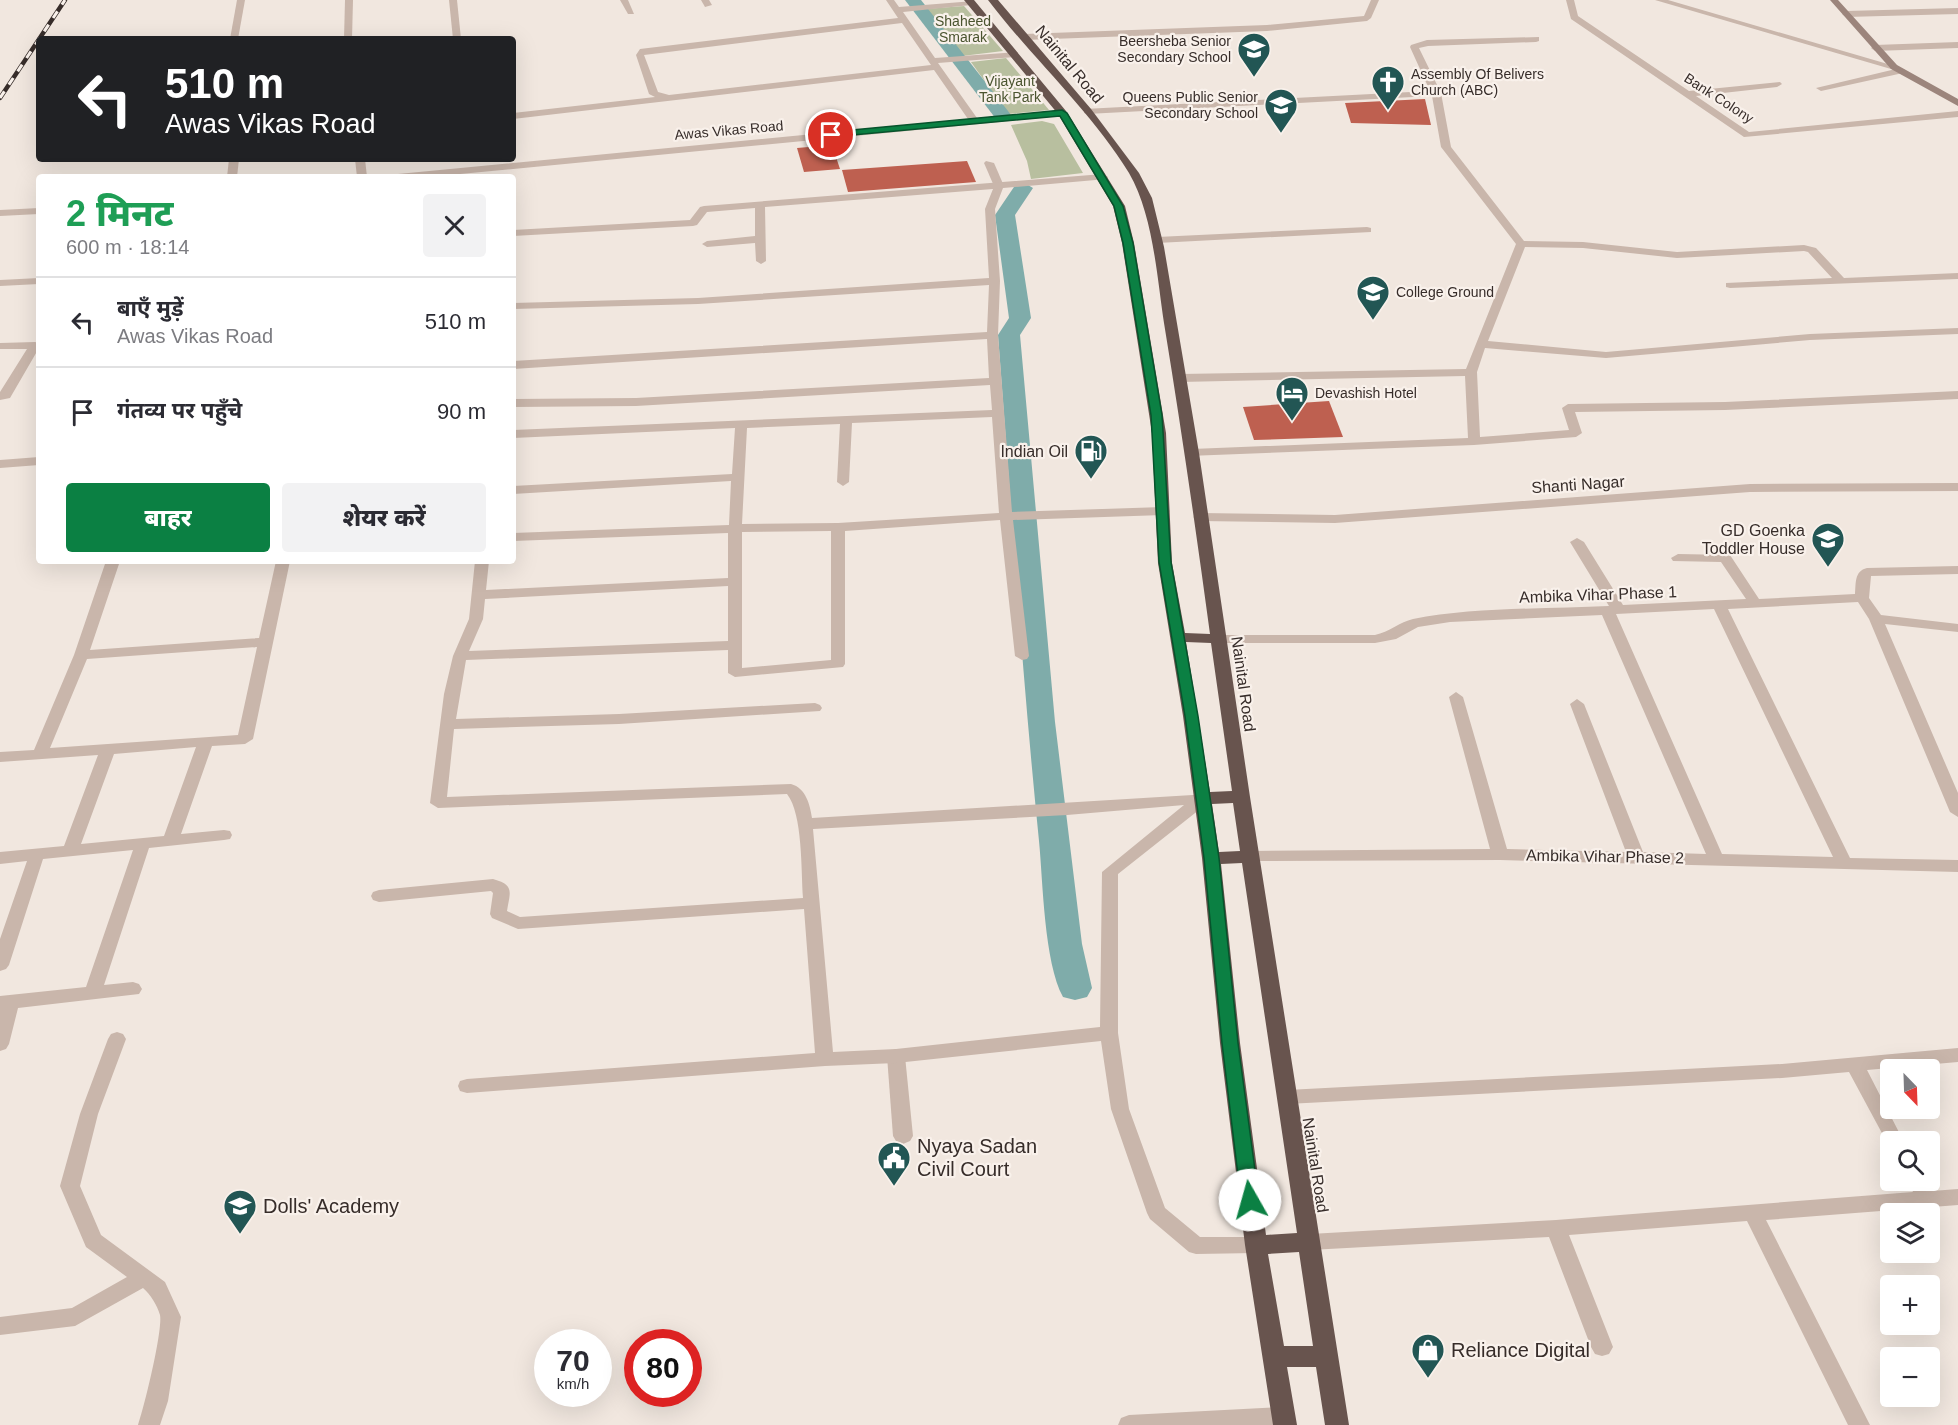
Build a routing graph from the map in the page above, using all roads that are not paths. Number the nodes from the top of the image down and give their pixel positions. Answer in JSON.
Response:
{"nodes":[{"id":1,"x":241,"y":0,"type":"edge"},
{"id":2,"x":349,"y":0,"type":"edge"},
{"id":3,"x":454,"y":0,"type":"edge"},
{"id":4,"x":466,"y":0,"type":"edge"},
{"id":5,"x":624,"y":0,"type":"edge"},
{"id":6,"x":890,"y":0,"type":"edge"},
{"id":7,"x":993,"y":0,"type":"edge"},
{"id":8,"x":1375,"y":0,"type":"edge"},
{"id":9,"x":1570,"y":0,"type":"edge"},
{"id":10,"x":1659,"y":0,"type":"edge"},
{"id":11,"x":1834,"y":0,"type":"edge"},
{"id":12,"x":970,"y":1,"type":"edge"},
{"id":13,"x":897,"y":10,"type":"junction"},
{"id":14,"x":1958,"y":11,"type":"edge"},
{"id":15,"x":631,"y":12,"type":"dead end"},
{"id":16,"x":1846,"y":14,"type":"junction"},
{"id":17,"x":904,"y":20,"type":"junction"},
{"id":18,"x":235,"y":36,"type":"edge"},
{"id":19,"x":348,"y":36,"type":"edge"},
{"id":20,"x":457,"y":36,"type":"edge"},
{"id":21,"x":1024,"y":37,"type":"junction"},
{"id":22,"x":1002,"y":38,"type":"junction"},
{"id":23,"x":1536,"y":39,"type":"dead end"},
{"id":24,"x":1941,"y":45,"type":"junction"},
{"id":25,"x":1958,"y":45,"type":"edge"},
{"id":26,"x":1875,"y":48,"type":"junction"},
{"id":27,"x":1015,"y":54,"type":"junction"},
{"id":28,"x":1958,"y":57,"type":"edge"},
{"id":29,"x":937,"y":64,"type":"junction"},
{"id":30,"x":1897,"y":69,"type":"junction"},
{"id":31,"x":1777,"y":84,"type":"dead end"},
{"id":32,"x":1821,"y":88,"type":"dead end"},
{"id":33,"x":1437,"y":93,"type":"junction"},
{"id":34,"x":1688,"y":94,"type":"junction"},
{"id":35,"x":666,"y":97,"type":"junction"},
{"id":36,"x":1958,"y":103,"type":"edge"},
{"id":37,"x":1087,"y":111,"type":"junction"},
{"id":38,"x":1062,"y":113,"type":"junction"},
{"id":39,"x":1958,"y":114,"type":"edge"},
{"id":40,"x":516,"y":116,"type":"edge"},
{"id":41,"x":974,"y":121,"type":"junction"},
{"id":42,"x":516,"y":160,"type":"edge"},
{"id":43,"x":481,"y":163,"type":"edge"},
{"id":44,"x":989,"y":163,"type":"dead end"},
{"id":45,"x":416,"y":174,"type":"edge"},
{"id":46,"x":1119,"y":176,"type":"junction"},
{"id":47,"x":999,"y":186,"type":"junction"},
{"id":48,"x":760,"y":205,"type":"junction"},
{"id":49,"x":36,"y":211,"type":"edge"},
{"id":50,"x":0,"y":213,"type":"edge"},
{"id":51,"x":1367,"y":230,"type":"dead end"},
{"id":52,"x":516,"y":233,"type":"edge"},
{"id":53,"x":760,"y":239,"type":"junction"},
{"id":54,"x":1156,"y":240,"type":"junction"},
{"id":55,"x":707,"y":244,"type":"dead end"},
{"id":56,"x":1521,"y":244,"type":"junction"},
{"id":57,"x":761,"y":261,"type":"dead end"},
{"id":58,"x":1958,"y":276,"type":"edge"},
{"id":59,"x":36,"y":281,"type":"edge"},
{"id":60,"x":995,"y":281,"type":"junction"},
{"id":61,"x":1841,"y":281,"type":"junction"},
{"id":62,"x":0,"y":283,"type":"edge"},
{"id":63,"x":1731,"y":285,"type":"dead end"},
{"id":64,"x":516,"y":306,"type":"edge"},
{"id":65,"x":1958,"y":331,"type":"edge"},
{"id":66,"x":992,"y":335,"type":"junction"},
{"id":67,"x":1481,"y":344,"type":"junction"},
{"id":68,"x":0,"y":346,"type":"edge"},
{"id":69,"x":516,"y":365,"type":"edge"},
{"id":70,"x":1471,"y":372,"type":"junction"},
{"id":71,"x":1180,"y":378,"type":"junction"},
{"id":72,"x":996,"y":381,"type":"junction"},
{"id":73,"x":1958,"y":395,"type":"edge"},
{"id":74,"x":0,"y":396,"type":"edge"},
{"id":75,"x":516,"y":403,"type":"edge"},
{"id":76,"x":998,"y":413,"type":"junction"},
{"id":77,"x":846,"y":421,"type":"junction"},
{"id":78,"x":741,"y":426,"type":"junction"},
{"id":79,"x":516,"y":434,"type":"edge"},
{"id":80,"x":1474,"y":441,"type":"junction"},
{"id":81,"x":1192,"y":453,"type":"junction"},
{"id":82,"x":36,"y":461,"type":"edge"},
{"id":83,"x":0,"y":464,"type":"edge"},
{"id":84,"x":738,"y":477,"type":"junction"},
{"id":85,"x":843,"y":482,"type":"dead end"},
{"id":86,"x":1958,"y":487,"type":"edge"},
{"id":87,"x":516,"y":490,"type":"edge"},
{"id":88,"x":1163,"y":511,"type":"junction"},
{"id":89,"x":1011,"y":516,"type":"junction"},
{"id":90,"x":1200,"y":517,"type":"junction"},
{"id":91,"x":838,"y":527,"type":"junction"},
{"id":92,"x":735,"y":529,"type":"junction"},
{"id":93,"x":516,"y":537,"type":"edge"},
{"id":94,"x":1577,"y":542,"type":"dead end"},
{"id":95,"x":1678,"y":558,"type":"dead end"},
{"id":96,"x":112,"y":564,"type":"edge"},
{"id":97,"x":282,"y":564,"type":"edge"},
{"id":98,"x":482,"y":564,"type":"edge"},
{"id":99,"x":1958,"y":570,"type":"edge"},
{"id":100,"x":735,"y":582,"type":"junction"},
{"id":101,"x":478,"y":595,"type":"junction"},
{"id":102,"x":1862,"y":598,"type":"junction"},
{"id":103,"x":1756,"y":604,"type":"junction"},
{"id":104,"x":1720,"y":607,"type":"junction"},
{"id":105,"x":1613,"y":611,"type":"junction"},
{"id":106,"x":1876,"y":619,"type":"junction"},
{"id":107,"x":1958,"y":628,"type":"edge"},
{"id":108,"x":1177,"y":637,"type":"junction"},
{"id":109,"x":1220,"y":639,"type":"junction"},
{"id":110,"x":266,"y":642,"type":"junction"},
{"id":111,"x":735,"y":645,"type":"junction"},
{"id":112,"x":81,"y":654,"type":"junction"},
{"id":113,"x":460,"y":656,"type":"junction"},
{"id":114,"x":1022,"y":656,"type":"dead end"},
{"id":115,"x":1456,"y":698,"type":"dead end"},
{"id":116,"x":1577,"y":704,"type":"dead end"},
{"id":117,"x":815,"y":708,"type":"dead end"},
{"id":118,"x":447,"y":724,"type":"junction"},
{"id":119,"x":206,"y":741,"type":"junction"},
{"id":120,"x":108,"y":749,"type":"junction"},
{"id":121,"x":40,"y":753,"type":"junction"},
{"id":122,"x":0,"y":757,"type":"edge"},
{"id":123,"x":1241,"y":797,"type":"junction"},
{"id":124,"x":1203,"y":798,"type":"junction"},
{"id":125,"x":1958,"y":812,"type":"edge"},
{"id":126,"x":805,"y":824,"type":"junction"},
{"id":127,"x":224,"y":835,"type":"dead end"},
{"id":128,"x":171,"y":840,"type":"junction"},
{"id":129,"x":143,"y":843,"type":"junction"},
{"id":130,"x":70,"y":851,"type":"junction"},
{"id":131,"x":37,"y":854,"type":"junction"},
{"id":132,"x":1500,"y":854,"type":"junction"},
{"id":133,"x":1636,"y":856,"type":"junction"},
{"id":134,"x":1252,"y":857,"type":"junction"},
{"id":135,"x":0,"y":858,"type":"edge"},
{"id":136,"x":1211,"y":858,"type":"junction"},
{"id":137,"x":1716,"y":858,"type":"junction"},
{"id":138,"x":1844,"y":862,"type":"junction"},
{"id":139,"x":1958,"y":866,"type":"edge"},
{"id":140,"x":379,"y":896,"type":"dead end"},
{"id":141,"x":811,"y":903,"type":"junction"},
{"id":142,"x":0,"y":965,"type":"edge"},
{"id":143,"x":133,"y":989,"type":"dead end"},
{"id":144,"x":93,"y":993,"type":"junction"},
{"id":145,"x":6,"y":1003,"type":"edge"},
{"id":146,"x":1109,"y":1033,"type":"junction"},
{"id":147,"x":117,"y":1039,"type":"dead end"},
{"id":148,"x":0,"y":1044,"type":"edge"},
{"id":149,"x":1958,"y":1055,"type":"edge"},
{"id":150,"x":896,"y":1056,"type":"junction"},
{"id":151,"x":825,"y":1059,"type":"junction"},
{"id":152,"x":1854,"y":1064,"type":"junction"},
{"id":153,"x":467,"y":1086,"type":"dead end"},
{"id":154,"x":1287,"y":1097,"type":"junction"},
{"id":155,"x":1889,"y":1131,"type":"edge"},
{"id":156,"x":903,"y":1136,"type":"dead end"},
{"id":157,"x":1922,"y":1191,"type":"edge"},
{"id":158,"x":1958,"y":1197,"type":"edge"},
{"id":159,"x":1926,"y":1199,"type":"junction"},
{"id":160,"x":1753,"y":1214,"type":"junction"},
{"id":161,"x":1556,"y":1228,"type":"junction"},
{"id":162,"x":1310,"y":1242,"type":"junction"},
{"id":163,"x":1256,"y":1245,"type":"junction"},
{"id":164,"x":145,"y":1277,"type":"junction"},
{"id":165,"x":0,"y":1326,"type":"edge"},
{"id":166,"x":1602,"y":1347,"type":"dead end"},
{"id":167,"x":1274,"y":1356,"type":"junction"},
{"id":168,"x":1327,"y":1357,"type":"junction"},
{"id":169,"x":1285,"y":1421,"type":"edge"},
{"id":170,"x":149,"y":1425,"type":"edge"},
{"id":171,"x":1129,"y":1425,"type":"edge"},
{"id":172,"x":1337,"y":1425,"type":"edge"},
{"id":173,"x":1859,"y":1425,"type":"edge"}],
"edges":[{"from":1,"to":18,"type":"street"},
{"from":2,"to":19,"type":"street"},
{"from":3,"to":4,"type":"street"},
{"from":3,"to":20,"type":"street"},
{"from":5,"to":15,"type":"street"},
{"from":6,"to":13,"type":"street"},
{"from":7,"to":21,"type":"highway","name":"Nainital Road"},
{"from":8,"to":21,"type":"street"},
{"from":9,"to":34,"type":"street","name":"Bank Colony"},
{"from":10,"to":30,"type":"street"},
{"from":11,"to":16,"type":"main road"},
{"from":12,"to":13,"type":"street"},
{"from":12,"to":22,"type":"highway","name":"Nainital Road"},
{"from":13,"to":17,"type":"street"},
{"from":14,"to":16,"type":"street"},
{"from":16,"to":26,"type":"main road"},
{"from":17,"to":29,"type":"street"},
{"from":17,"to":35,"type":"street"},
{"from":21,"to":22,"type":"highway"},
{"from":21,"to":37,"type":"highway","name":"Nainital Road"},
{"from":22,"to":27,"type":"highway","name":"Nainital Road"},
{"from":23,"to":33,"type":"street"},
{"from":24,"to":25,"type":"street"},
{"from":24,"to":26,"type":"street"},
{"from":24,"to":28,"type":"street"},
{"from":26,"to":30,"type":"main road"},
{"from":27,"to":29,"type":"street"},
{"from":27,"to":38,"type":"highway","name":"Nainital Road"},
{"from":29,"to":35,"type":"street"},
{"from":29,"to":41,"type":"street"},
{"from":30,"to":32,"type":"street"},
{"from":30,"to":36,"type":"main road"},
{"from":31,"to":34,"type":"street"},
{"from":33,"to":37,"type":"street"},
{"from":33,"to":56,"type":"street"},
{"from":34,"to":39,"type":"street","name":"Bank Colony"},
{"from":35,"to":40,"type":"street"},
{"from":37,"to":38,"type":"highway"},
{"from":37,"to":46,"type":"highway","name":"Nainital Road"},
{"from":38,"to":41,"type":"street","name":"Awas Vikas Road"},
{"from":38,"to":46,"type":"highway","name":"Nainital Road"},
{"from":41,"to":42,"type":"street","name":"Awas Vikas Road"},
{"from":43,"to":45,"type":"street","name":"Awas Vikas Road"},
{"from":44,"to":47,"type":"street"},
{"from":46,"to":47,"type":"street"},
{"from":46,"to":54,"type":"highway","name":"Nainital Road"},
{"from":46,"to":88,"type":"highway","name":"Nainital Road"},
{"from":47,"to":48,"type":"street"},
{"from":47,"to":60,"type":"street"},
{"from":48,"to":52,"type":"street"},
{"from":48,"to":53,"type":"street"},
{"from":49,"to":50,"type":"street"},
{"from":51,"to":54,"type":"street"},
{"from":53,"to":55,"type":"street"},
{"from":53,"to":57,"type":"street"},
{"from":54,"to":71,"type":"highway","name":"Nainital Road"},
{"from":56,"to":61,"type":"street"},
{"from":56,"to":67,"type":"street"},
{"from":58,"to":61,"type":"street"},
{"from":59,"to":62,"type":"street"},
{"from":60,"to":64,"type":"street"},
{"from":60,"to":66,"type":"street"},
{"from":61,"to":63,"type":"street"},
{"from":65,"to":67,"type":"street"},
{"from":66,"to":69,"type":"street"},
{"from":66,"to":72,"type":"street"},
{"from":67,"to":70,"type":"street"},
{"from":68,"to":74,"type":"street"},
{"from":70,"to":71,"type":"street"},
{"from":70,"to":80,"type":"street"},
{"from":71,"to":81,"type":"highway","name":"Nainital Road"},
{"from":72,"to":75,"type":"street"},
{"from":72,"to":76,"type":"street"},
{"from":73,"to":80,"type":"street"},
{"from":76,"to":77,"type":"street"},
{"from":76,"to":89,"type":"street"},
{"from":77,"to":78,"type":"street"},
{"from":77,"to":85,"type":"street"},
{"from":78,"to":79,"type":"street"},
{"from":78,"to":84,"type":"street"},
{"from":80,"to":81,"type":"street"},
{"from":81,"to":90,"type":"highway","name":"Nainital Road"},
{"from":82,"to":83,"type":"street"},
{"from":84,"to":87,"type":"street"},
{"from":84,"to":92,"type":"street"},
{"from":86,"to":90,"type":"street","name":"Shanti Nagar"},
{"from":88,"to":89,"type":"street"},
{"from":88,"to":108,"type":"highway","name":"Nainital Road"},
{"from":89,"to":91,"type":"street"},
{"from":89,"to":114,"type":"street"},
{"from":90,"to":109,"type":"highway","name":"Nainital Road"},
{"from":91,"to":92,"type":"street"},
{"from":91,"to":111,"type":"street"},
{"from":92,"to":93,"type":"street"},
{"from":92,"to":100,"type":"street"},
{"from":94,"to":105,"type":"street"},
{"from":95,"to":103,"type":"street"},
{"from":96,"to":112,"type":"street"},
{"from":97,"to":110,"type":"street"},
{"from":98,"to":101,"type":"street"},
{"from":99,"to":102,"type":"street"},
{"from":100,"to":101,"type":"street"},
{"from":100,"to":111,"type":"street"},
{"from":101,"to":113,"type":"street"},
{"from":102,"to":103,"type":"street","name":"Ambika Vihar Phase 1"},
{"from":102,"to":106,"type":"street"},
{"from":103,"to":104,"type":"street","name":"Ambika Vihar Phase 1"},
{"from":104,"to":105,"type":"street","name":"Ambika Vihar Phase 1"},
{"from":104,"to":138,"type":"street"},
{"from":105,"to":109,"type":"street","name":"Ambika Vihar Phase 1"},
{"from":105,"to":137,"type":"street"},
{"from":106,"to":107,"type":"street"},
{"from":106,"to":125,"type":"street"},
{"from":108,"to":109,"type":"highway"},
{"from":108,"to":124,"type":"highway","name":"Nainital Road"},
{"from":109,"to":123,"type":"highway","name":"Nainital Road"},
{"from":110,"to":112,"type":"street"},
{"from":110,"to":119,"type":"street"},
{"from":111,"to":113,"type":"street"},
{"from":112,"to":121,"type":"street"},
{"from":113,"to":118,"type":"street"},
{"from":115,"to":132,"type":"street"},
{"from":116,"to":133,"type":"street"},
{"from":117,"to":118,"type":"street"},
{"from":118,"to":126,"type":"street"},
{"from":119,"to":120,"type":"street"},
{"from":119,"to":128,"type":"street"},
{"from":120,"to":121,"type":"street"},
{"from":120,"to":130,"type":"street"},
{"from":121,"to":122,"type":"street"},
{"from":123,"to":124,"type":"highway"},
{"from":123,"to":134,"type":"highway","name":"Nainital Road"},
{"from":124,"to":126,"type":"street"},
{"from":124,"to":136,"type":"highway","name":"Nainital Road"},
{"from":124,"to":146,"type":"street"},
{"from":126,"to":141,"type":"street"},
{"from":127,"to":128,"type":"street"},
{"from":128,"to":129,"type":"street"},
{"from":129,"to":130,"type":"street"},
{"from":129,"to":144,"type":"street"},
{"from":130,"to":131,"type":"street"},
{"from":131,"to":135,"type":"street"},
{"from":131,"to":142,"type":"street"},
{"from":132,"to":133,"type":"street","name":"Ambika Vihar Phase 2"},
{"from":132,"to":134,"type":"street","name":"Ambika Vihar Phase 2"},
{"from":133,"to":137,"type":"street","name":"Ambika Vihar Phase 2"},
{"from":134,"to":136,"type":"highway"},
{"from":134,"to":154,"type":"highway","name":"Nainital Road"},
{"from":136,"to":163,"type":"highway","name":"Nainital Road"},
{"from":137,"to":138,"type":"street","name":"Ambika Vihar Phase 2"},
{"from":138,"to":139,"type":"street","name":"Ambika Vihar Phase 2"},
{"from":140,"to":141,"type":"street"},
{"from":141,"to":151,"type":"street"},
{"from":143,"to":144,"type":"street"},
{"from":144,"to":145,"type":"street"},
{"from":145,"to":148,"type":"street"},
{"from":146,"to":150,"type":"street"},
{"from":146,"to":163,"type":"street"},
{"from":147,"to":164,"type":"street"},
{"from":149,"to":152,"type":"street"},
{"from":150,"to":151,"type":"street"},
{"from":150,"to":156,"type":"street"},
{"from":151,"to":153,"type":"street"},
{"from":152,"to":154,"type":"street"},
{"from":152,"to":155,"type":"street"},
{"from":154,"to":162,"type":"highway","name":"Nainital Road"},
{"from":157,"to":159,"type":"street"},
{"from":158,"to":159,"type":"street"},
{"from":159,"to":160,"type":"street"},
{"from":160,"to":161,"type":"street"},
{"from":160,"to":173,"type":"street"},
{"from":161,"to":162,"type":"street"},
{"from":161,"to":166,"type":"street"},
{"from":162,"to":163,"type":"highway"},
{"from":162,"to":168,"type":"highway","name":"Nainital Road"},
{"from":163,"to":167,"type":"highway","name":"Nainital Road"},
{"from":164,"to":165,"type":"street"},
{"from":164,"to":170,"type":"street"},
{"from":167,"to":168,"type":"highway"},
{"from":167,"to":169,"type":"highway","name":"Nainital Road"},
{"from":168,"to":172,"type":"highway","name":"Nainital Road"},
{"from":169,"to":171,"type":"street"}]}
